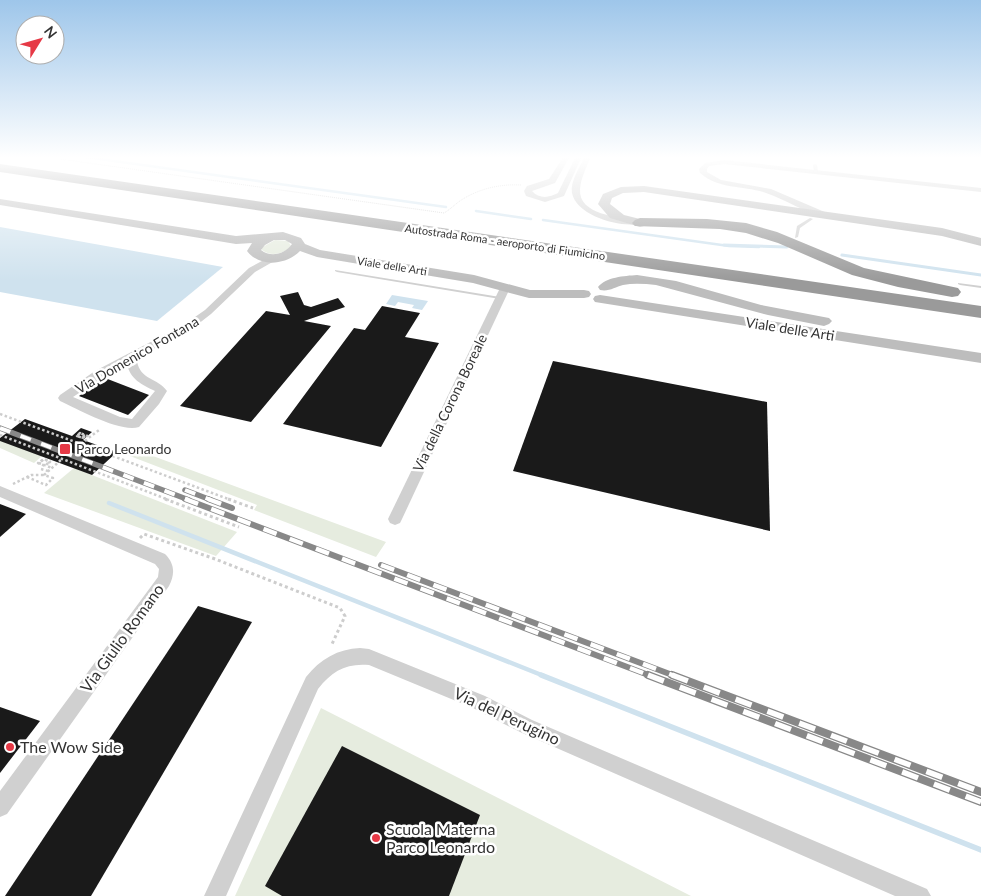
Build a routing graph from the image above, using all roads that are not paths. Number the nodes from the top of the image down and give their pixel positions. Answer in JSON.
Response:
{"nodes":[{"id":1,"x":203,"y":198,"type":"edge"},
{"id":2,"x":263,"y":198,"type":"edge"},
{"id":3,"x":540,"y":198,"type":"edge"},
{"id":4,"x":552,"y":198,"type":"edge"},
{"id":5,"x":578,"y":198,"type":"edge"},
{"id":6,"x":606,"y":198,"type":"edge"},
{"id":7,"x":699,"y":198,"type":"edge"},
{"id":8,"x":781,"y":198,"type":"edge"},
{"id":9,"x":0,"y":202,"type":"edge"},
{"id":10,"x":828,"y":216,"type":"junction"},
{"id":11,"x":811,"y":219,"type":"dead end"},
{"id":12,"x":640,"y":223,"type":"junction"},
{"id":13,"x":796,"y":237,"type":"dead end"},
{"id":14,"x":270,"y":238,"type":"junction"},
{"id":15,"x":236,"y":240,"type":"junction"},
{"id":16,"x":981,"y":242,"type":"edge"},
{"id":17,"x":298,"y":244,"type":"junction"},
{"id":18,"x":256,"y":252,"type":"junction"},
{"id":19,"x":317,"y":253,"type":"junction"},
{"id":20,"x":288,"y":255,"type":"junction"},
{"id":21,"x":273,"y":258,"type":"junction"},
{"id":22,"x":348,"y":258,"type":"junction"},
{"id":23,"x":252,"y":270,"type":"junction"},
{"id":24,"x":474,"y":280,"type":"junction"},
{"id":25,"x":960,"y":284,"type":"dead end"},
{"id":26,"x":981,"y":287,"type":"edge"},
{"id":27,"x":464,"y":292,"type":"junction"},
{"id":28,"x":503,"y":293,"type":"junction"},
{"id":29,"x":602,"y":293,"type":"junction"},
{"id":30,"x":584,"y":294,"type":"joint"},
{"id":31,"x":981,"y":296,"type":"edge"},
{"id":32,"x":981,"y":301,"type":"edge"},
{"id":33,"x":981,"y":312,"type":"edge"},
{"id":34,"x":981,"y":347,"type":"edge"},
{"id":35,"x":137,"y":355,"type":"junction"},
{"id":36,"x":981,"y":358,"type":"edge"},
{"id":37,"x":100,"y":374,"type":"junction"},
{"id":38,"x":136,"y":376,"type":"junction"},
{"id":39,"x":2,"y":492,"type":"edge"},
{"id":40,"x":395,"y":518,"type":"dead end"},
{"id":41,"x":0,"y":806,"type":"edge"},
{"id":42,"x":215,"y":896,"type":"edge"},
{"id":43,"x":920,"y":896,"type":"edge"}],
"edges":[{"from":1,"to":33,"type":"highway","name":"Autostrada Roma - aeroporto di Fiumicino"},
{"from":2,"to":32,"type":"highway","name":"Autostrada Roma - aeroporto di Fiumicino"},
{"from":3,"to":4,"type":"street"},
{"from":5,"to":12,"type":"street"},
{"from":6,"to":12,"type":"street"},
{"from":7,"to":10,"type":"street"},
{"from":8,"to":10,"type":"street"},
{"from":9,"to":15,"type":"street"},
{"from":10,"to":16,"type":"street"},
{"from":11,"to":13,"type":"lane"},
{"from":12,"to":31,"type":"highway"},
{"from":14,"to":15,"type":"street","name":"Viale delle Arti"},
{"from":14,"to":17,"type":"street","name":"Viale delle Arti"},
{"from":14,"to":18,"type":"street"},
{"from":15,"to":18,"type":"street"},
{"from":17,"to":19,"type":"street","name":"Viale delle Arti"},
{"from":17,"to":20,"type":"street"},
{"from":18,"to":21,"type":"street"},
{"from":18,"to":23,"type":"street","name":"Via Domenico Fontana"},
{"from":19,"to":20,"type":"street","name":"Viale delle Arti"},
{"from":19,"to":22,"type":"street","name":"Viale delle Arti"},
{"from":20,"to":21,"type":"street"},
{"from":21,"to":23,"type":"street","name":"Via Domenico Fontana"},
{"from":22,"to":24,"type":"street","name":"Viale delle Arti"},
{"from":22,"to":27,"type":"lane"},
{"from":23,"to":35,"type":"street","name":"Via Domenico Fontana"},
{"from":24,"to":27,"type":"lane"},
{"from":24,"to":28,"type":"street","name":"Viale delle Arti"},
{"from":25,"to":26,"type":"lane"},
{"from":27,"to":28,"type":"lane"},
{"from":28,"to":30,"type":"street","name":"Viale delle Arti"},
{"from":28,"to":40,"type":"street","name":"Via della Corona Boreale"},
{"from":29,"to":30,"type":"street","name":"Viale delle Arti"},
{"from":29,"to":34,"type":"street"},
{"from":29,"to":36,"type":"street","name":"Viale delle Arti"},
{"from":35,"to":37,"type":"street","name":"Via Domenico Fontana"},
{"from":35,"to":38,"type":"street"},
{"from":37,"to":38,"type":"street"},
{"from":37,"to":38,"type":"street","name":"Via Domenico Fontana"},
{"from":39,"to":41,"type":"street","name":"Via Giulio Romano"},
{"from":42,"to":43,"type":"street","name":"Via del Perugino"}]}
